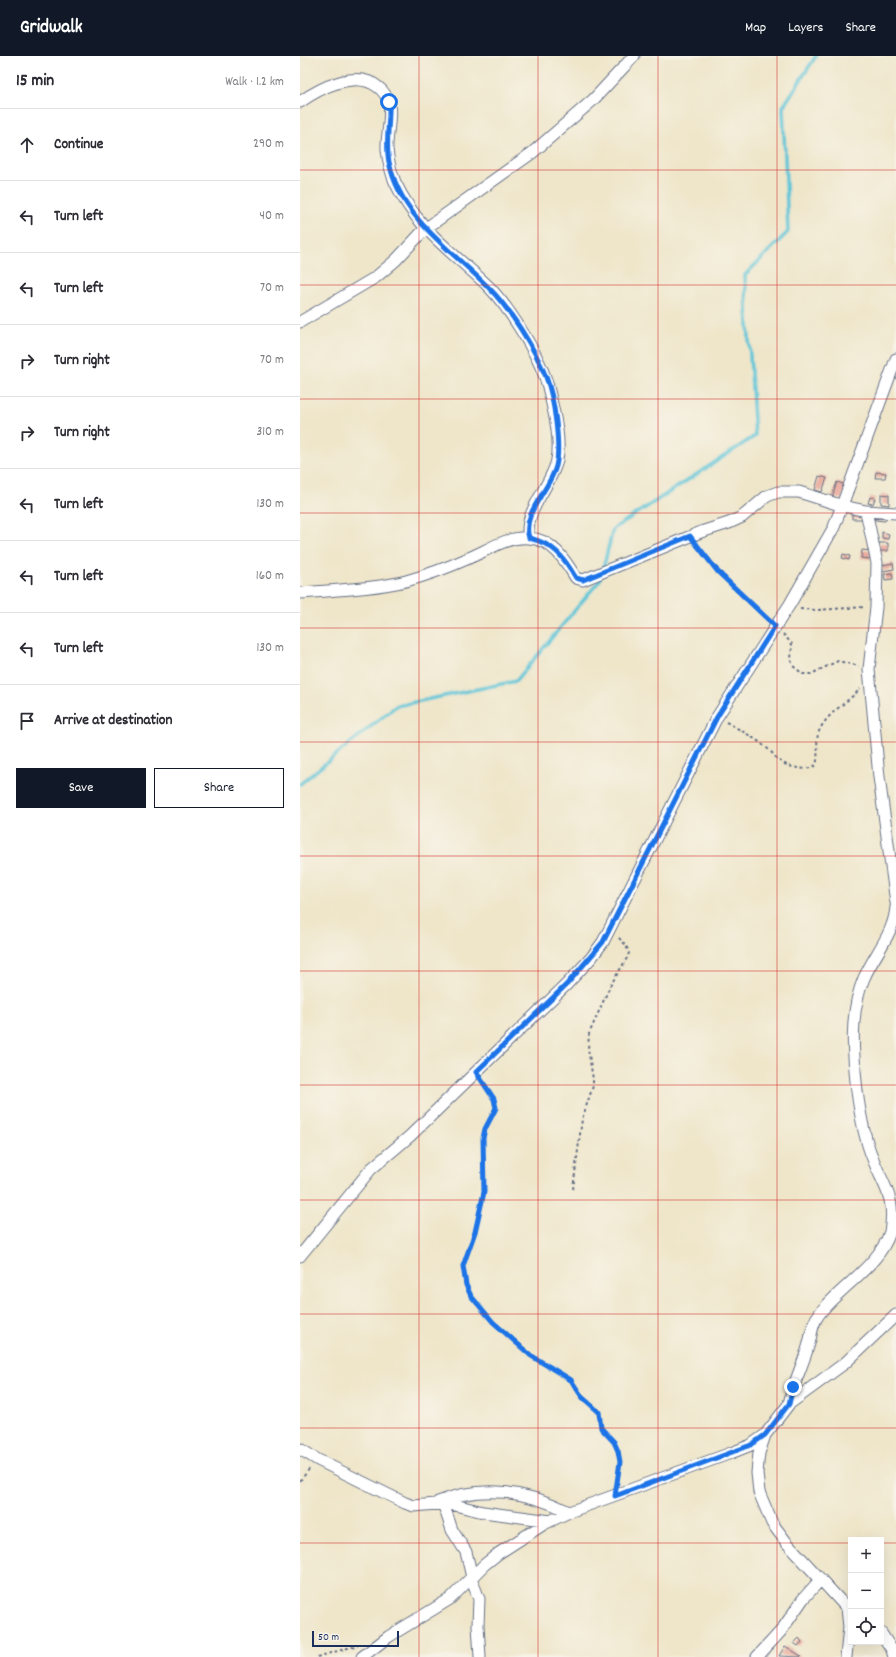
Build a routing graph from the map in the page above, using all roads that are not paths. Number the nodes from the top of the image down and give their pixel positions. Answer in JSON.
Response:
{"nodes":[{"id":1,"x":634,"y":56,"type":"edge"},
{"id":2,"x":300,"y":102,"type":"edge"},
{"id":3,"x":425,"y":229,"type":"junction"},
{"id":4,"x":300,"y":322,"type":"edge"},
{"id":5,"x":896,"y":359,"type":"edge"},
{"id":6,"x":843,"y":506,"type":"junction"},
{"id":7,"x":866,"y":510,"type":"junction"},
{"id":8,"x":896,"y":513,"type":"edge"},
{"id":9,"x":529,"y":538,"type":"junction"},
{"id":10,"x":300,"y":593,"type":"edge"},
{"id":11,"x":896,"y":903,"type":"edge"},
{"id":12,"x":896,"y":907,"type":"edge"},
{"id":13,"x":300,"y":1256,"type":"edge"},
{"id":14,"x":896,"y":1315,"type":"edge"},
{"id":15,"x":789,"y":1404,"type":"junction"},
{"id":16,"x":765,"y":1435,"type":"junction"},
{"id":17,"x":300,"y":1449,"type":"edge"},
{"id":18,"x":439,"y":1503,"type":"junction"},
{"id":19,"x":569,"y":1512,"type":"junction"},
{"id":20,"x":551,"y":1521,"type":"junction"},
{"id":21,"x":472,"y":1577,"type":"junction"},
{"id":22,"x":821,"y":1579,"type":"junction"},
{"id":23,"x":848,"y":1608,"type":"edge"},
{"id":24,"x":848,"y":1637,"type":"edge"},
{"id":25,"x":884,"y":1638,"type":"edge"},
{"id":26,"x":362,"y":1657,"type":"edge"},
{"id":27,"x":480,"y":1657,"type":"edge"},
{"id":28,"x":757,"y":1657,"type":"edge"},
{"id":29,"x":846,"y":1657,"type":"edge"},
{"id":30,"x":894,"y":1657,"type":"edge"}],
"edges":[{"from":1,"to":3,"type":"street"},
{"from":2,"to":3,"type":"street"},
{"from":3,"to":4,"type":"street"},
{"from":3,"to":9,"type":"street"},
{"from":5,"to":6,"type":"street"},
{"from":6,"to":7,"type":"street"},
{"from":6,"to":9,"type":"street"},
{"from":6,"to":13,"type":"street"},
{"from":7,"to":8,"type":"street"},
{"from":7,"to":11,"type":"street"},
{"from":9,"to":10,"type":"street"},
{"from":12,"to":15,"type":"street"},
{"from":14,"to":15,"type":"street"},
{"from":15,"to":16,"type":"street"},
{"from":16,"to":19,"type":"street"},
{"from":16,"to":22,"type":"street"},
{"from":17,"to":18,"type":"street"},
{"from":18,"to":19,"type":"street"},
{"from":18,"to":20,"type":"street"},
{"from":18,"to":21,"type":"street"},
{"from":19,"to":20,"type":"street"},
{"from":20,"to":21,"type":"street"},
{"from":21,"to":26,"type":"street"},
{"from":21,"to":27,"type":"street"},
{"from":22,"to":23,"type":"street"},
{"from":22,"to":28,"type":"street"},
{"from":24,"to":29,"type":"street"},
{"from":25,"to":30,"type":"street"}]}
